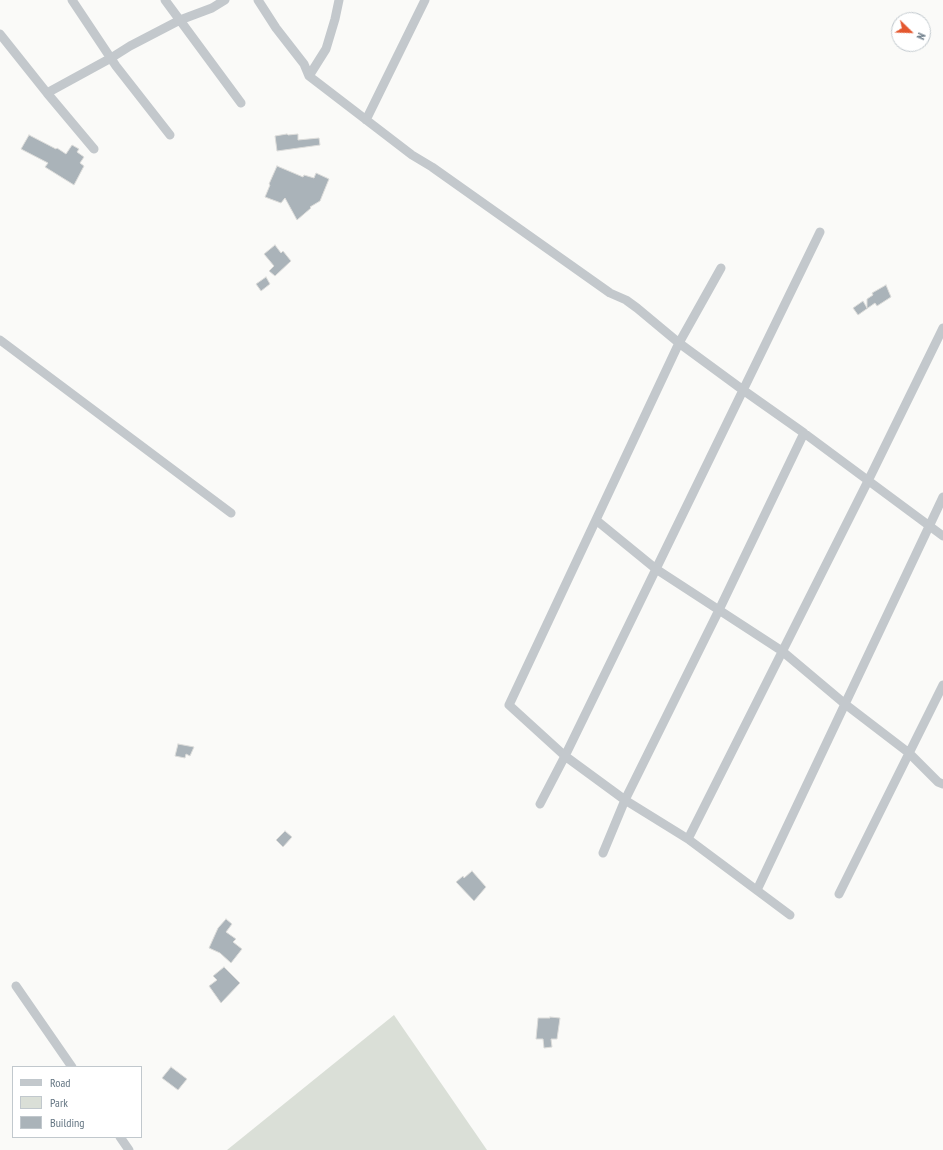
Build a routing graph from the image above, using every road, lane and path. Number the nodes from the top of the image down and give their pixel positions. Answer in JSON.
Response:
{"nodes":[{"id":1,"x":72,"y":0,"type":"edge"},
{"id":2,"x":165,"y":0,"type":"edge"},
{"id":3,"x":224,"y":0,"type":"edge"},
{"id":4,"x":258,"y":0,"type":"edge"},
{"id":5,"x":339,"y":0,"type":"edge"},
{"id":6,"x":425,"y":0,"type":"edge"},
{"id":7,"x":180,"y":20,"type":"junction"},
{"id":8,"x":0,"y":34,"type":"edge"},
{"id":9,"x":111,"y":58,"type":"junction"},
{"id":10,"x":309,"y":76,"type":"junction"},
{"id":11,"x":47,"y":93,"type":"junction"},
{"id":12,"x":241,"y":103,"type":"dead end"},
{"id":13,"x":366,"y":120,"type":"junction"},
{"id":14,"x":170,"y":135,"type":"dead end"},
{"id":15,"x":94,"y":149,"type":"dead end"},
{"id":16,"x":820,"y":232,"type":"dead end"},
{"id":17,"x":721,"y":268,"type":"dead end"},
{"id":18,"x":943,"y":328,"type":"edge"},
{"id":19,"x":0,"y":340,"type":"edge"},
{"id":20,"x":679,"y":343,"type":"junction"},
{"id":21,"x":743,"y":390,"type":"junction"},
{"id":22,"x":804,"y":433,"type":"junction"},
{"id":23,"x":868,"y":481,"type":"junction"},
{"id":24,"x":943,"y":497,"type":"edge"},
{"id":25,"x":231,"y":513,"type":"dead end"},
{"id":26,"x":596,"y":520,"type":"junction"},
{"id":27,"x":929,"y":526,"type":"junction"},
{"id":28,"x":943,"y":536,"type":"edge"},
{"id":29,"x":656,"y":568,"type":"junction"},
{"id":30,"x":719,"y":610,"type":"junction"},
{"id":31,"x":782,"y":651,"type":"junction"},
{"id":32,"x":943,"y":685,"type":"edge"},
{"id":33,"x":845,"y":704,"type":"junction"},
{"id":34,"x":909,"y":753,"type":"junction"},
{"id":35,"x":565,"y":756,"type":"junction"},
{"id":36,"x":943,"y":784,"type":"edge"},
{"id":37,"x":625,"y":800,"type":"junction"},
{"id":38,"x":540,"y":804,"type":"dead end"},
{"id":39,"x":688,"y":839,"type":"junction"},
{"id":40,"x":602,"y":853,"type":"dead end"},
{"id":41,"x":757,"y":890,"type":"junction"},
{"id":42,"x":839,"y":894,"type":"dead end"},
{"id":43,"x":790,"y":915,"type":"dead end"},
{"id":44,"x":16,"y":986,"type":"dead end"},
{"id":45,"x":71,"y":1066,"type":"edge"},
{"id":46,"x":121,"y":1138,"type":"edge"},
{"id":47,"x":129,"y":1150,"type":"edge"}],
"edges":[{"from":1,"to":9,"type":"street"},
{"from":2,"to":7,"type":"street"},
{"from":3,"to":7,"type":"street"},
{"from":4,"to":10,"type":"street"},
{"from":5,"to":10,"type":"street"},
{"from":6,"to":13,"type":"street"},
{"from":7,"to":9,"type":"street"},
{"from":7,"to":12,"type":"street"},
{"from":8,"to":11,"type":"street"},
{"from":9,"to":11,"type":"street"},
{"from":9,"to":14,"type":"street"},
{"from":10,"to":13,"type":"street"},
{"from":11,"to":15,"type":"street"},
{"from":13,"to":20,"type":"street"},
{"from":16,"to":21,"type":"street"},
{"from":17,"to":20,"type":"street"},
{"from":18,"to":23,"type":"street"},
{"from":19,"to":25,"type":"street"},
{"from":20,"to":21,"type":"street"},
{"from":20,"to":26,"type":"street"},
{"from":21,"to":22,"type":"street"},
{"from":21,"to":29,"type":"street"},
{"from":22,"to":23,"type":"street"},
{"from":22,"to":30,"type":"street"},
{"from":23,"to":27,"type":"street"},
{"from":23,"to":31,"type":"street"},
{"from":24,"to":27,"type":"street"},
{"from":26,"to":29,"type":"street"},
{"from":26,"to":35,"type":"street"},
{"from":27,"to":28,"type":"street"},
{"from":27,"to":33,"type":"street"},
{"from":29,"to":30,"type":"street"},
{"from":29,"to":35,"type":"street"},
{"from":30,"to":31,"type":"street"},
{"from":30,"to":37,"type":"street"},
{"from":31,"to":33,"type":"street"},
{"from":31,"to":39,"type":"street"},
{"from":32,"to":34,"type":"street"},
{"from":33,"to":34,"type":"street"},
{"from":33,"to":41,"type":"street"},
{"from":34,"to":36,"type":"street"},
{"from":34,"to":42,"type":"street"},
{"from":35,"to":37,"type":"street"},
{"from":35,"to":38,"type":"street"},
{"from":37,"to":39,"type":"street"},
{"from":37,"to":40,"type":"street"},
{"from":39,"to":41,"type":"street"},
{"from":41,"to":43,"type":"street"},
{"from":44,"to":45,"type":"street"},
{"from":46,"to":47,"type":"street"}]}
